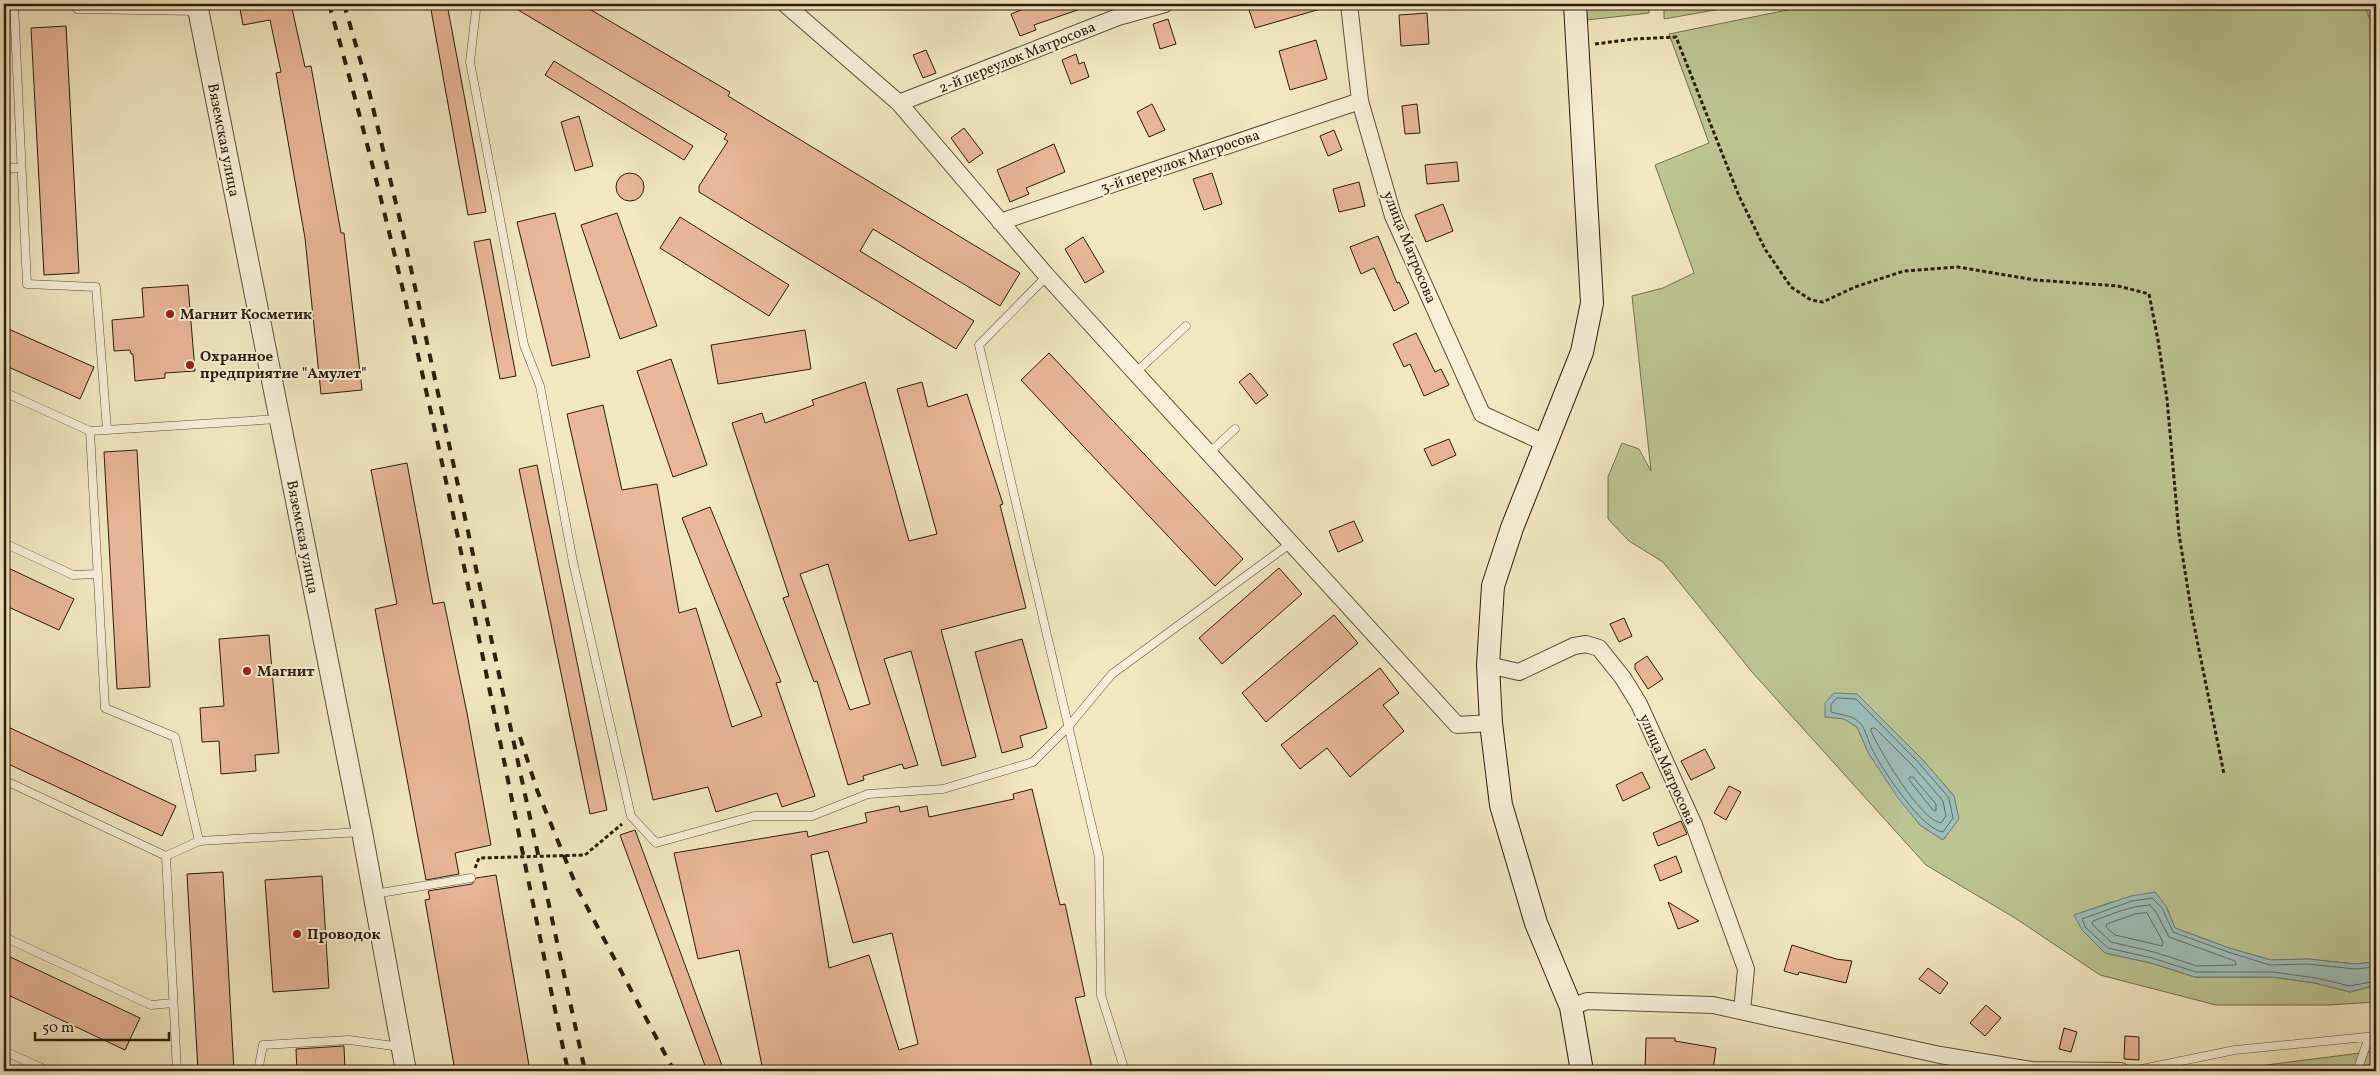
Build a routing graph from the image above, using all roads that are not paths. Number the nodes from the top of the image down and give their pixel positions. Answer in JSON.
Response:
{"nodes":[{"id":1,"x":14,"y":4,"type":"edge"},
{"id":2,"x":72,"y":4,"type":"edge"},
{"id":3,"x":474,"y":4,"type":"edge"},
{"id":4,"x":785,"y":4,"type":"edge"},
{"id":5,"x":1165,"y":4,"type":"edge"},
{"id":6,"x":1349,"y":4,"type":"edge"},
{"id":7,"x":1575,"y":4,"type":"edge"},
{"id":8,"x":198,"y":7,"type":"edge"},
{"id":9,"x":1360,"y":101,"type":"junction"},
{"id":10,"x":899,"y":103,"type":"junction"},
{"id":11,"x":4,"y":168,"type":"edge"},
{"id":12,"x":22,"y":168,"type":"junction"},
{"id":13,"x":1000,"y":222,"type":"junction"},
{"id":14,"x":1047,"y":276,"type":"junction"},
{"id":15,"x":1186,"y":326,"type":"dead end"},
{"id":16,"x":1135,"y":373,"type":"junction"},
{"id":17,"x":4,"y":392,"type":"edge"},
{"id":18,"x":279,"y":419,"type":"junction"},
{"id":19,"x":1235,"y":429,"type":"dead end"},
{"id":20,"x":107,"y":430,"type":"junction"},
{"id":21,"x":90,"y":431,"type":"junction"},
{"id":22,"x":1546,"y":444,"type":"junction"},
{"id":23,"x":1208,"y":453,"type":"junction"},
{"id":24,"x":1290,"y":542,"type":"junction"},
{"id":25,"x":4,"y":543,"type":"edge"},
{"id":26,"x":98,"y":574,"type":"junction"},
{"id":27,"x":1488,"y":665,"type":"junction"},
{"id":28,"x":1490,"y":723,"type":"junction"},
{"id":29,"x":1068,"y":727,"type":"junction"},
{"id":30,"x":4,"y":780,"type":"edge"},
{"id":31,"x":362,"y":832,"type":"junction"},
{"id":32,"x":199,"y":841,"type":"junction"},
{"id":33,"x":166,"y":856,"type":"junction"},
{"id":34,"x":471,"y":878,"type":"road end"},
{"id":35,"x":374,"y":894,"type":"junction"},
{"id":36,"x":4,"y":937,"type":"edge"},
{"id":37,"x":173,"y":1003,"type":"junction"},
{"id":38,"x":1571,"y":1007,"type":"junction"},
{"id":39,"x":1742,"y":1012,"type":"junction"},
{"id":40,"x":2373,"y":1036,"type":"edge"},
{"id":41,"x":402,"y":1047,"type":"junction"},
{"id":42,"x":4,"y":1051,"type":"edge"},
{"id":43,"x":49,"y":1071,"type":"edge"},
{"id":44,"x":177,"y":1071,"type":"edge"},
{"id":45,"x":258,"y":1071,"type":"edge"},
{"id":46,"x":406,"y":1071,"type":"edge"},
{"id":47,"x":1125,"y":1071,"type":"edge"},
{"id":48,"x":1582,"y":1071,"type":"edge"},
{"id":49,"x":2120,"y":1071,"type":"edge"},
{"id":50,"x":2132,"y":1071,"type":"edge"},
{"id":51,"x":2357,"y":1071,"type":"edge"}],
"edges":[{"from":1,"to":12,"type":"lane"},
{"from":2,"to":8,"type":"lane"},
{"from":3,"to":29,"type":"lane"},
{"from":4,"to":10,"type":"street"},
{"from":5,"to":10,"type":"street","name":"2-й переулок Матросова"},
{"from":6,"to":9,"type":"street","name":"улица Матросова"},
{"from":7,"to":22,"type":"main road"},
{"from":8,"to":18,"type":"street","name":"Вяземская улица"},
{"from":9,"to":13,"type":"street","name":"3-й переулок Матросова"},
{"from":9,"to":22,"type":"street","name":"улица Матросова"},
{"from":10,"to":13,"type":"street"},
{"from":11,"to":12,"type":"lane"},
{"from":12,"to":20,"type":"lane"},
{"from":13,"to":14,"type":"street"},
{"from":14,"to":16,"type":"street"},
{"from":14,"to":29,"type":"lane"},
{"from":15,"to":16,"type":"lane"},
{"from":16,"to":23,"type":"street"},
{"from":17,"to":21,"type":"lane"},
{"from":18,"to":20,"type":"lane"},
{"from":18,"to":31,"type":"street","name":"Вяземская улица"},
{"from":19,"to":23,"type":"lane"},
{"from":20,"to":21,"type":"lane"},
{"from":21,"to":26,"type":"lane"},
{"from":22,"to":27,"type":"main road"},
{"from":23,"to":24,"type":"street"},
{"from":24,"to":28,"type":"street"},
{"from":24,"to":29,"type":"lane"},
{"from":25,"to":26,"type":"lane"},
{"from":26,"to":32,"type":"lane"},
{"from":27,"to":28,"type":"main road"},
{"from":27,"to":39,"type":"street","name":"улица Матросова"},
{"from":28,"to":38,"type":"main road"},
{"from":29,"to":47,"type":"lane"},
{"from":30,"to":33,"type":"lane"},
{"from":31,"to":32,"type":"lane"},
{"from":31,"to":35,"type":"street","name":"Вяземская улица"},
{"from":32,"to":33,"type":"lane"},
{"from":33,"to":37,"type":"lane"},
{"from":34,"to":35,"type":"lane"},
{"from":35,"to":41,"type":"street","name":"Вяземская улица"},
{"from":36,"to":37,"type":"lane"},
{"from":37,"to":44,"type":"lane"},
{"from":38,"to":39,"type":"street"},
{"from":38,"to":48,"type":"main road"},
{"from":39,"to":49,"type":"street"},
{"from":40,"to":50,"type":"lane"},
{"from":40,"to":51,"type":"lane"},
{"from":41,"to":45,"type":"lane"},
{"from":41,"to":46,"type":"street","name":"Вяземская улица"},
{"from":42,"to":43,"type":"lane"}]}
